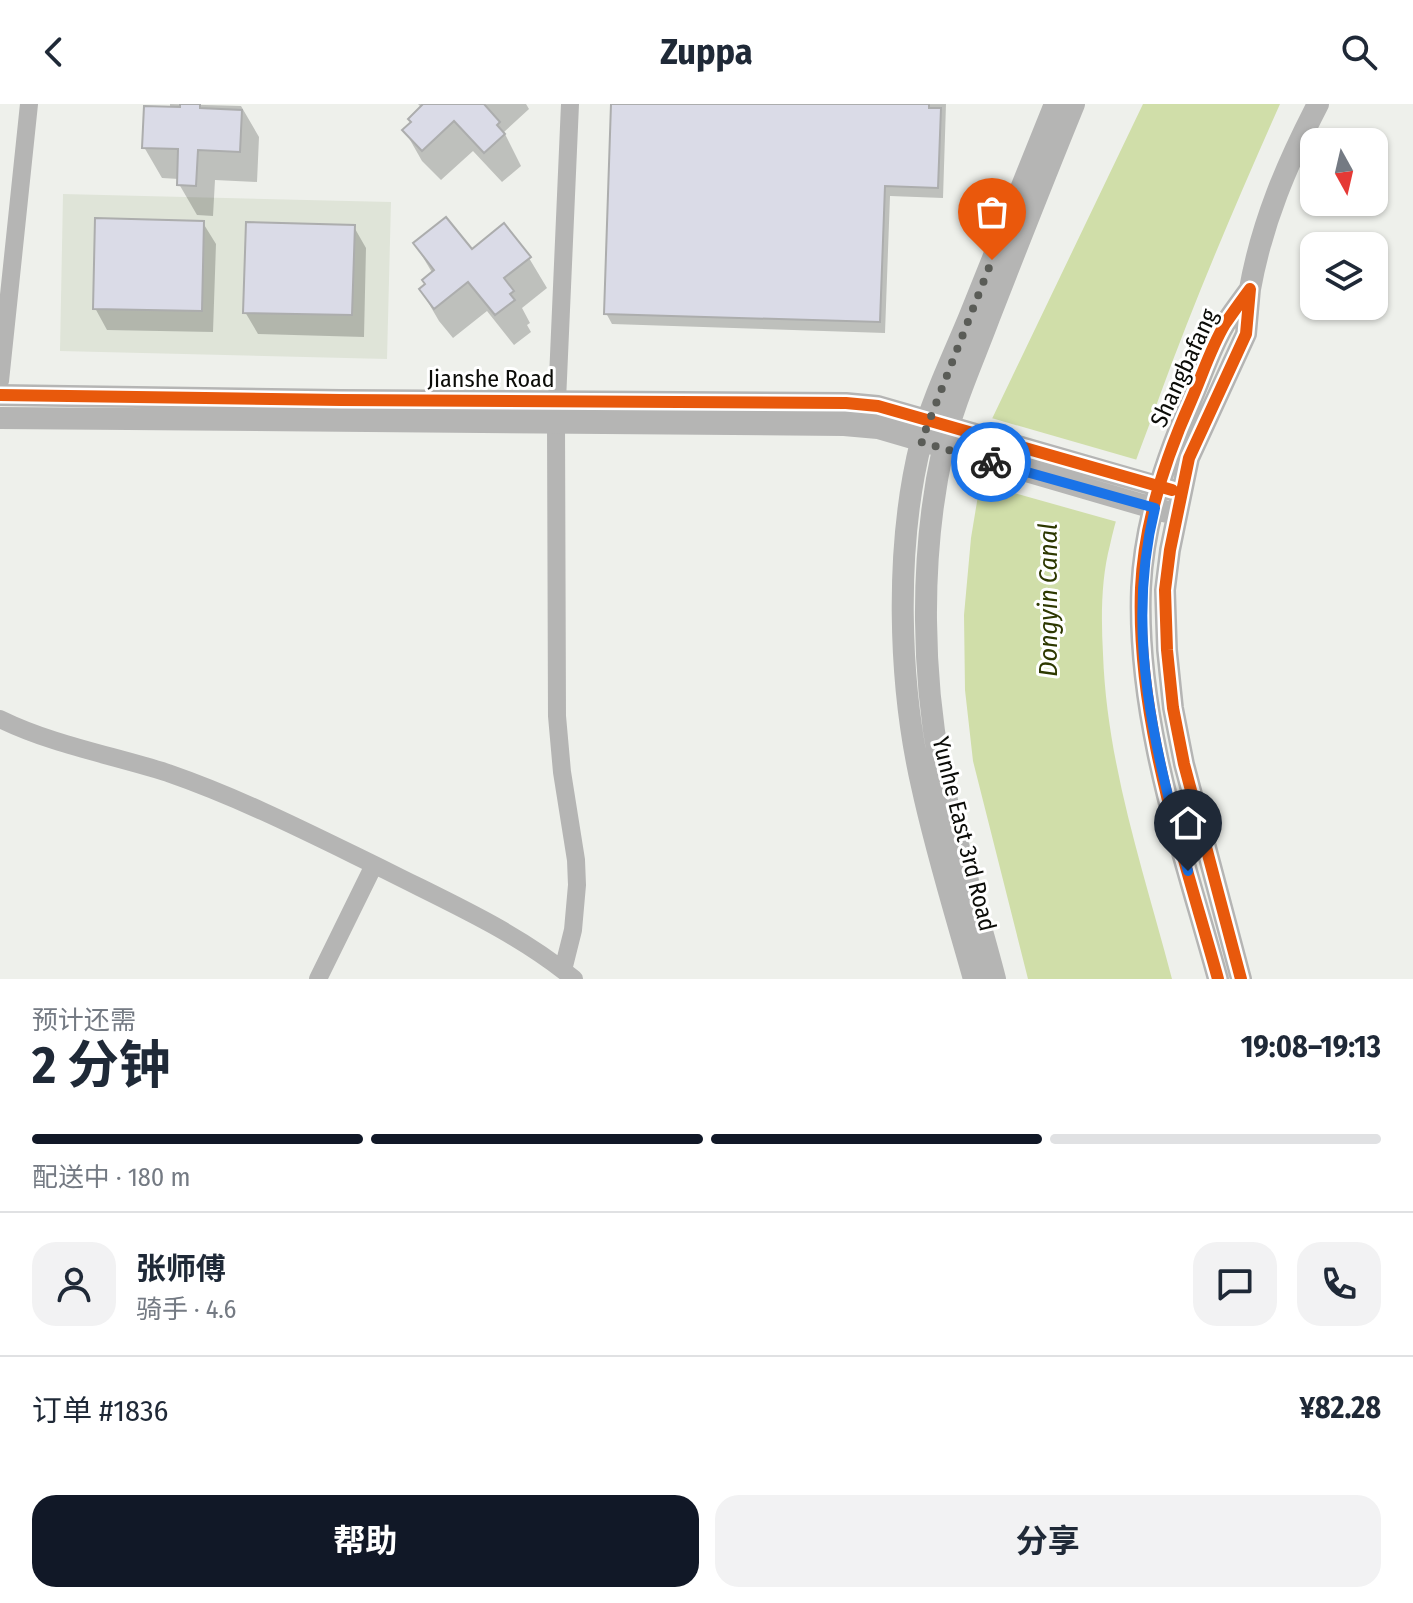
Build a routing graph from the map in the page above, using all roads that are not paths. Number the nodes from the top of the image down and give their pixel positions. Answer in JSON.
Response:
{"nodes":[{"id":1,"x":29,"y":104,"type":"edge"},
{"id":2,"x":570,"y":104,"type":"edge"},
{"id":3,"x":1055,"y":104,"type":"edge"},
{"id":4,"x":1074,"y":104,"type":"edge"},
{"id":5,"x":1318,"y":104,"type":"edge"},
{"id":6,"x":1250,"y":289,"type":"junction"},
{"id":7,"x":0,"y":381,"type":"edge"},
{"id":8,"x":0,"y":395,"type":"edge"},
{"id":9,"x":557,"y":413,"type":"junction"},
{"id":10,"x":0,"y":418,"type":"edge"},
{"id":11,"x":935,"y":434,"type":"junction"},
{"id":12,"x":1147,"y":495,"type":"junction"},
{"id":13,"x":1179,"y":504,"type":"junction"},
{"id":14,"x":0,"y":719,"type":"edge"},
{"id":15,"x":374,"y":865,"type":"junction"},
{"id":16,"x":569,"y":975,"type":"edge"},
{"id":17,"x":318,"y":979,"type":"edge"},
{"id":18,"x":974,"y":979,"type":"edge"},
{"id":19,"x":995,"y":979,"type":"edge"},
{"id":20,"x":1218,"y":979,"type":"edge"},
{"id":21,"x":1241,"y":979,"type":"edge"}],
"edges":[{"from":1,"to":7,"type":"street"},
{"from":2,"to":9,"type":"street"},
{"from":3,"to":11,"type":"street","name":"Yunhe East 3rd Road"},
{"from":4,"to":11,"type":"street","name":"Yunhe East 3rd Road"},
{"from":5,"to":6,"type":"street","name":"Shangbafang"},
{"from":6,"to":12,"type":"street","name":"Shangbafang"},
{"from":6,"to":13,"type":"street","name":"Shangbafang"},
{"from":8,"to":9,"type":"street","name":"Jianshe Road"},
{"from":9,"to":10,"type":"street","name":"Jianshe Road"},
{"from":9,"to":11,"type":"street","name":"Jianshe Road"},
{"from":9,"to":16,"type":"street"},
{"from":11,"to":12,"type":"street","name":"Jianshe Road"},
{"from":11,"to":18,"type":"street","name":"Yunhe East 3rd Road"},
{"from":11,"to":19,"type":"street","name":"Yunhe East 3rd Road"},
{"from":12,"to":13,"type":"street"},
{"from":12,"to":20,"type":"street","name":"Shangbafang"},
{"from":13,"to":21,"type":"street","name":"Shangbafang"},
{"from":14,"to":15,"type":"street"},
{"from":15,"to":16,"type":"street"},
{"from":15,"to":17,"type":"street"}]}
